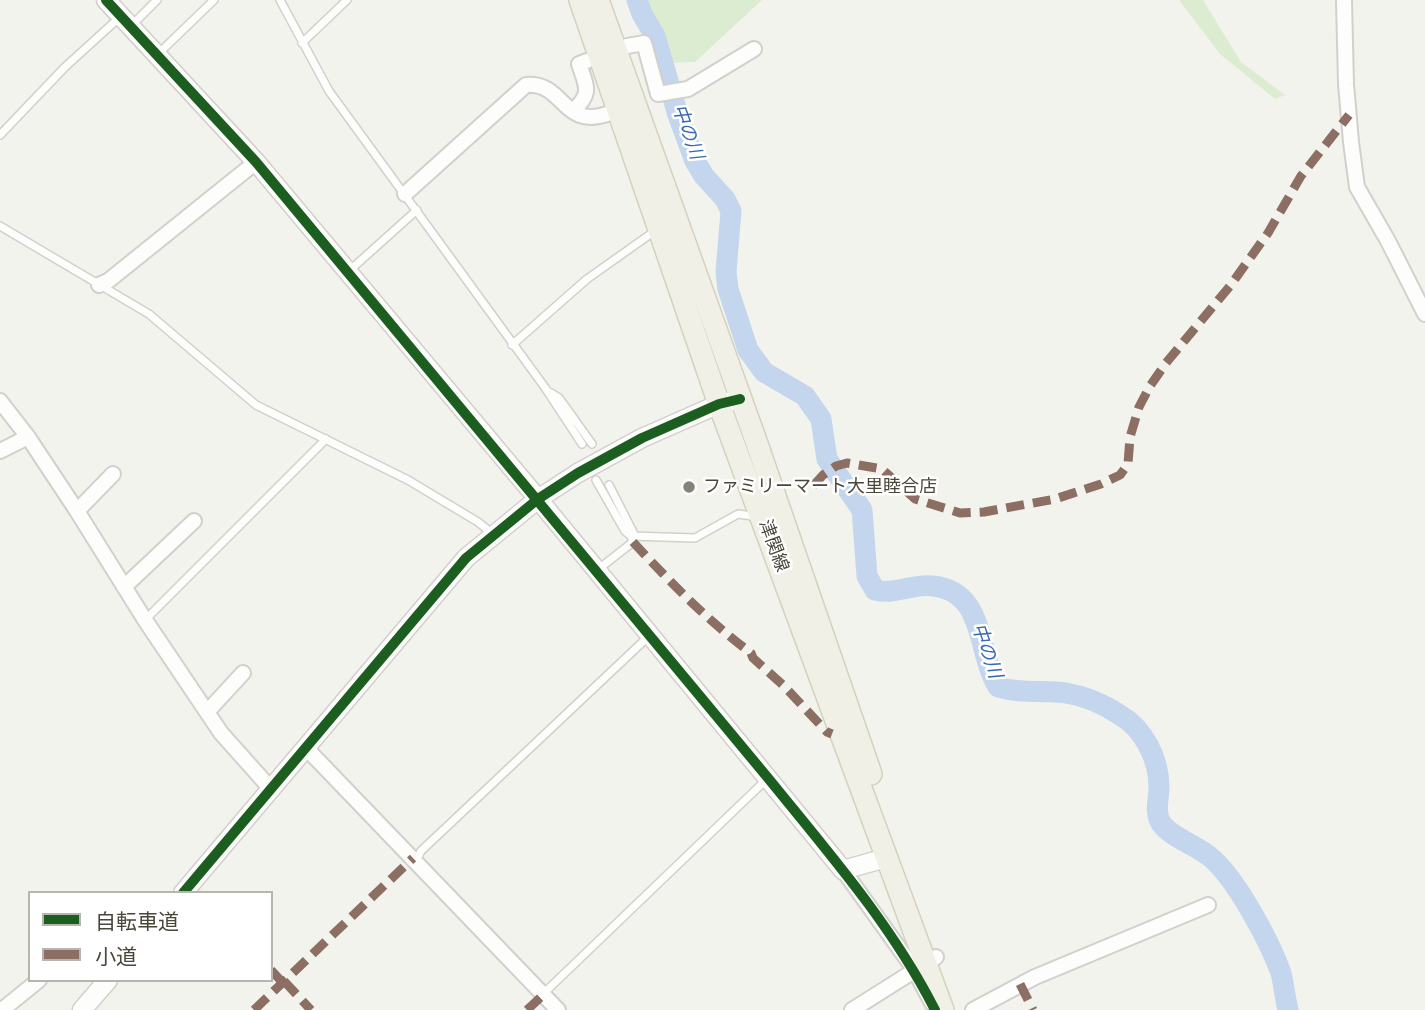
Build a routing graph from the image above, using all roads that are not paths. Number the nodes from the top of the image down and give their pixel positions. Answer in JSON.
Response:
{"nodes":[{"id":1,"x":106,"y":0,"type":"edge"},
{"id":2,"x":157,"y":0,"type":"edge"},
{"id":3,"x":214,"y":0,"type":"edge"},
{"id":4,"x":280,"y":0,"type":"edge"},
{"id":5,"x":347,"y":0,"type":"edge"},
{"id":6,"x":580,"y":0,"type":"edge"},
{"id":7,"x":598,"y":0,"type":"edge"},
{"id":8,"x":1345,"y":0,"type":"edge"},
{"id":9,"x":126,"y":21,"type":"junction"},
{"id":10,"x":302,"y":43,"type":"junction"},
{"id":11,"x":627,"y":46,"type":"dead end"},
{"id":12,"x":754,"y":49,"type":"dead end"},
{"id":13,"x":156,"y":55,"type":"junction"},
{"id":14,"x":587,"y":61,"type":"dead end"},
{"id":15,"x":573,"y":111,"type":"junction"},
{"id":16,"x":610,"y":113,"type":"dead end"},
{"id":17,"x":0,"y":135,"type":"edge"},
{"id":18,"x":256,"y":162,"type":"junction"},
{"id":19,"x":405,"y":194,"type":"junction"},
{"id":20,"x":417,"y":210,"type":"junction"},
{"id":21,"x":0,"y":226,"type":"edge"},
{"id":22,"x":652,"y":233,"type":"dead end"},
{"id":23,"x":348,"y":271,"type":"junction"},
{"id":24,"x":99,"y":285,"type":"junction"},
{"id":25,"x":1425,"y":314,"type":"edge"},
{"id":26,"x":512,"y":345,"type":"junction"},
{"id":27,"x":546,"y":388,"type":"junction"},
{"id":28,"x":0,"y":401,"type":"edge"},
{"id":29,"x":729,"y":401,"type":"junction"},
{"id":30,"x":28,"y":437,"type":"junction"},
{"id":31,"x":326,"y":439,"type":"junction"},
{"id":32,"x":582,"y":443,"type":"dead end"},
{"id":33,"x":592,"y":444,"type":"dead end"},
{"id":34,"x":0,"y":451,"type":"edge"},
{"id":35,"x":113,"y":474,"type":"dead end"},
{"id":36,"x":596,"y":480,"type":"dead end"},
{"id":37,"x":609,"y":485,"type":"dead end"},
{"id":38,"x":538,"y":499,"type":"junction"},
{"id":39,"x":77,"y":510,"type":"junction"},
{"id":40,"x":763,"y":518,"type":"junction"},
{"id":41,"x":194,"y":521,"type":"dead end"},
{"id":42,"x":494,"y":535,"type":"junction"},
{"id":43,"x":633,"y":536,"type":"junction"},
{"id":44,"x":596,"y":571,"type":"junction"},
{"id":45,"x":124,"y":587,"type":"junction"},
{"id":46,"x":145,"y":620,"type":"junction"},
{"id":47,"x":650,"y":636,"type":"junction"},
{"id":48,"x":243,"y":673,"type":"dead end"},
{"id":49,"x":206,"y":712,"type":"junction"},
{"id":50,"x":306,"y":748,"type":"junction"},
{"id":51,"x":768,"y":778,"type":"junction"},
{"id":52,"x":271,"y":789,"type":"junction"},
{"id":53,"x":886,"y":858,"type":"junction"},
{"id":54,"x":416,"y":861,"type":"junction"},
{"id":55,"x":843,"y":870,"type":"junction"},
{"id":56,"x":185,"y":891,"type":"edge"},
{"id":57,"x":1208,"y":905,"type":"dead end"},
{"id":58,"x":925,"y":963,"type":"junction"},
{"id":59,"x":37,"y":982,"type":"edge"},
{"id":60,"x":106,"y":982,"type":"edge"},
{"id":61,"x":543,"y":995,"type":"junction"},
{"id":62,"x":2,"y":1010,"type":"edge"},
{"id":63,"x":82,"y":1010,"type":"edge"},
{"id":64,"x":558,"y":1010,"type":"edge"},
{"id":65,"x":852,"y":1010,"type":"edge"},
{"id":66,"x":935,"y":1010,"type":"edge"},
{"id":67,"x":943,"y":1010,"type":"edge"},
{"id":68,"x":957,"y":1010,"type":"edge"},
{"id":69,"x":973,"y":1010,"type":"edge"}],
"edges":[{"from":1,"to":9,"type":"street"},
{"from":2,"to":9,"type":"lane"},
{"from":3,"to":13,"type":"lane"},
{"from":4,"to":10,"type":"lane"},
{"from":5,"to":10,"type":"lane"},
{"from":6,"to":29,"type":"main road","name":"津関線"},
{"from":7,"to":29,"type":"main road","name":"津関線"},
{"from":8,"to":25,"type":"street"},
{"from":9,"to":13,"type":"street"},
{"from":9,"to":17,"type":"lane"},
{"from":10,"to":19,"type":"lane"},
{"from":11,"to":12,"type":"street"},
{"from":13,"to":18,"type":"street"},
{"from":14,"to":15,"type":"street"},
{"from":15,"to":16,"type":"street"},
{"from":15,"to":19,"type":"street"},
{"from":18,"to":23,"type":"street"},
{"from":18,"to":24,"type":"street"},
{"from":19,"to":20,"type":"lane"},
{"from":20,"to":23,"type":"lane"},
{"from":20,"to":26,"type":"lane"},
{"from":21,"to":24,"type":"lane"},
{"from":22,"to":26,"type":"lane"},
{"from":23,"to":38,"type":"street"},
{"from":24,"to":31,"type":"lane"},
{"from":26,"to":27,"type":"lane"},
{"from":27,"to":32,"type":"lane"},
{"from":27,"to":33,"type":"lane"},
{"from":28,"to":30,"type":"street"},
{"from":29,"to":38,"type":"street"},
{"from":29,"to":40,"type":"main road","name":"津関線"},
{"from":29,"to":58,"type":"main road","name":"津関線"},
{"from":30,"to":34,"type":"street"},
{"from":30,"to":39,"type":"street"},
{"from":31,"to":42,"type":"lane"},
{"from":31,"to":46,"type":"lane"},
{"from":35,"to":39,"type":"street"},
{"from":36,"to":43,"type":"lane"},
{"from":37,"to":43,"type":"lane"},
{"from":38,"to":42,"type":"street"},
{"from":38,"to":44,"type":"street"},
{"from":39,"to":45,"type":"street"},
{"from":40,"to":43,"type":"lane"},
{"from":40,"to":53,"type":"main road","name":"津関線"},
{"from":41,"to":45,"type":"street"},
{"from":42,"to":50,"type":"street"},
{"from":43,"to":44,"type":"lane"},
{"from":44,"to":47,"type":"street"},
{"from":45,"to":46,"type":"street"},
{"from":46,"to":49,"type":"street"},
{"from":47,"to":51,"type":"street"},
{"from":47,"to":54,"type":"lane"},
{"from":48,"to":49,"type":"street"},
{"from":49,"to":52,"type":"street"},
{"from":50,"to":52,"type":"street"},
{"from":50,"to":54,"type":"street"},
{"from":51,"to":55,"type":"street"},
{"from":51,"to":61,"type":"lane"},
{"from":52,"to":56,"type":"street"},
{"from":53,"to":55,"type":"street"},
{"from":53,"to":58,"type":"main road","name":"津関線"},
{"from":54,"to":61,"type":"street"},
{"from":55,"to":58,"type":"street"},
{"from":57,"to":69,"type":"street"},
{"from":58,"to":65,"type":"street"},
{"from":58,"to":66,"type":"street"},
{"from":58,"to":67,"type":"main road","name":"津関線"},
{"from":58,"to":68,"type":"main road","name":"津関線"},
{"from":59,"to":62,"type":"street"},
{"from":60,"to":63,"type":"street"},
{"from":61,"to":64,"type":"street"}]}
